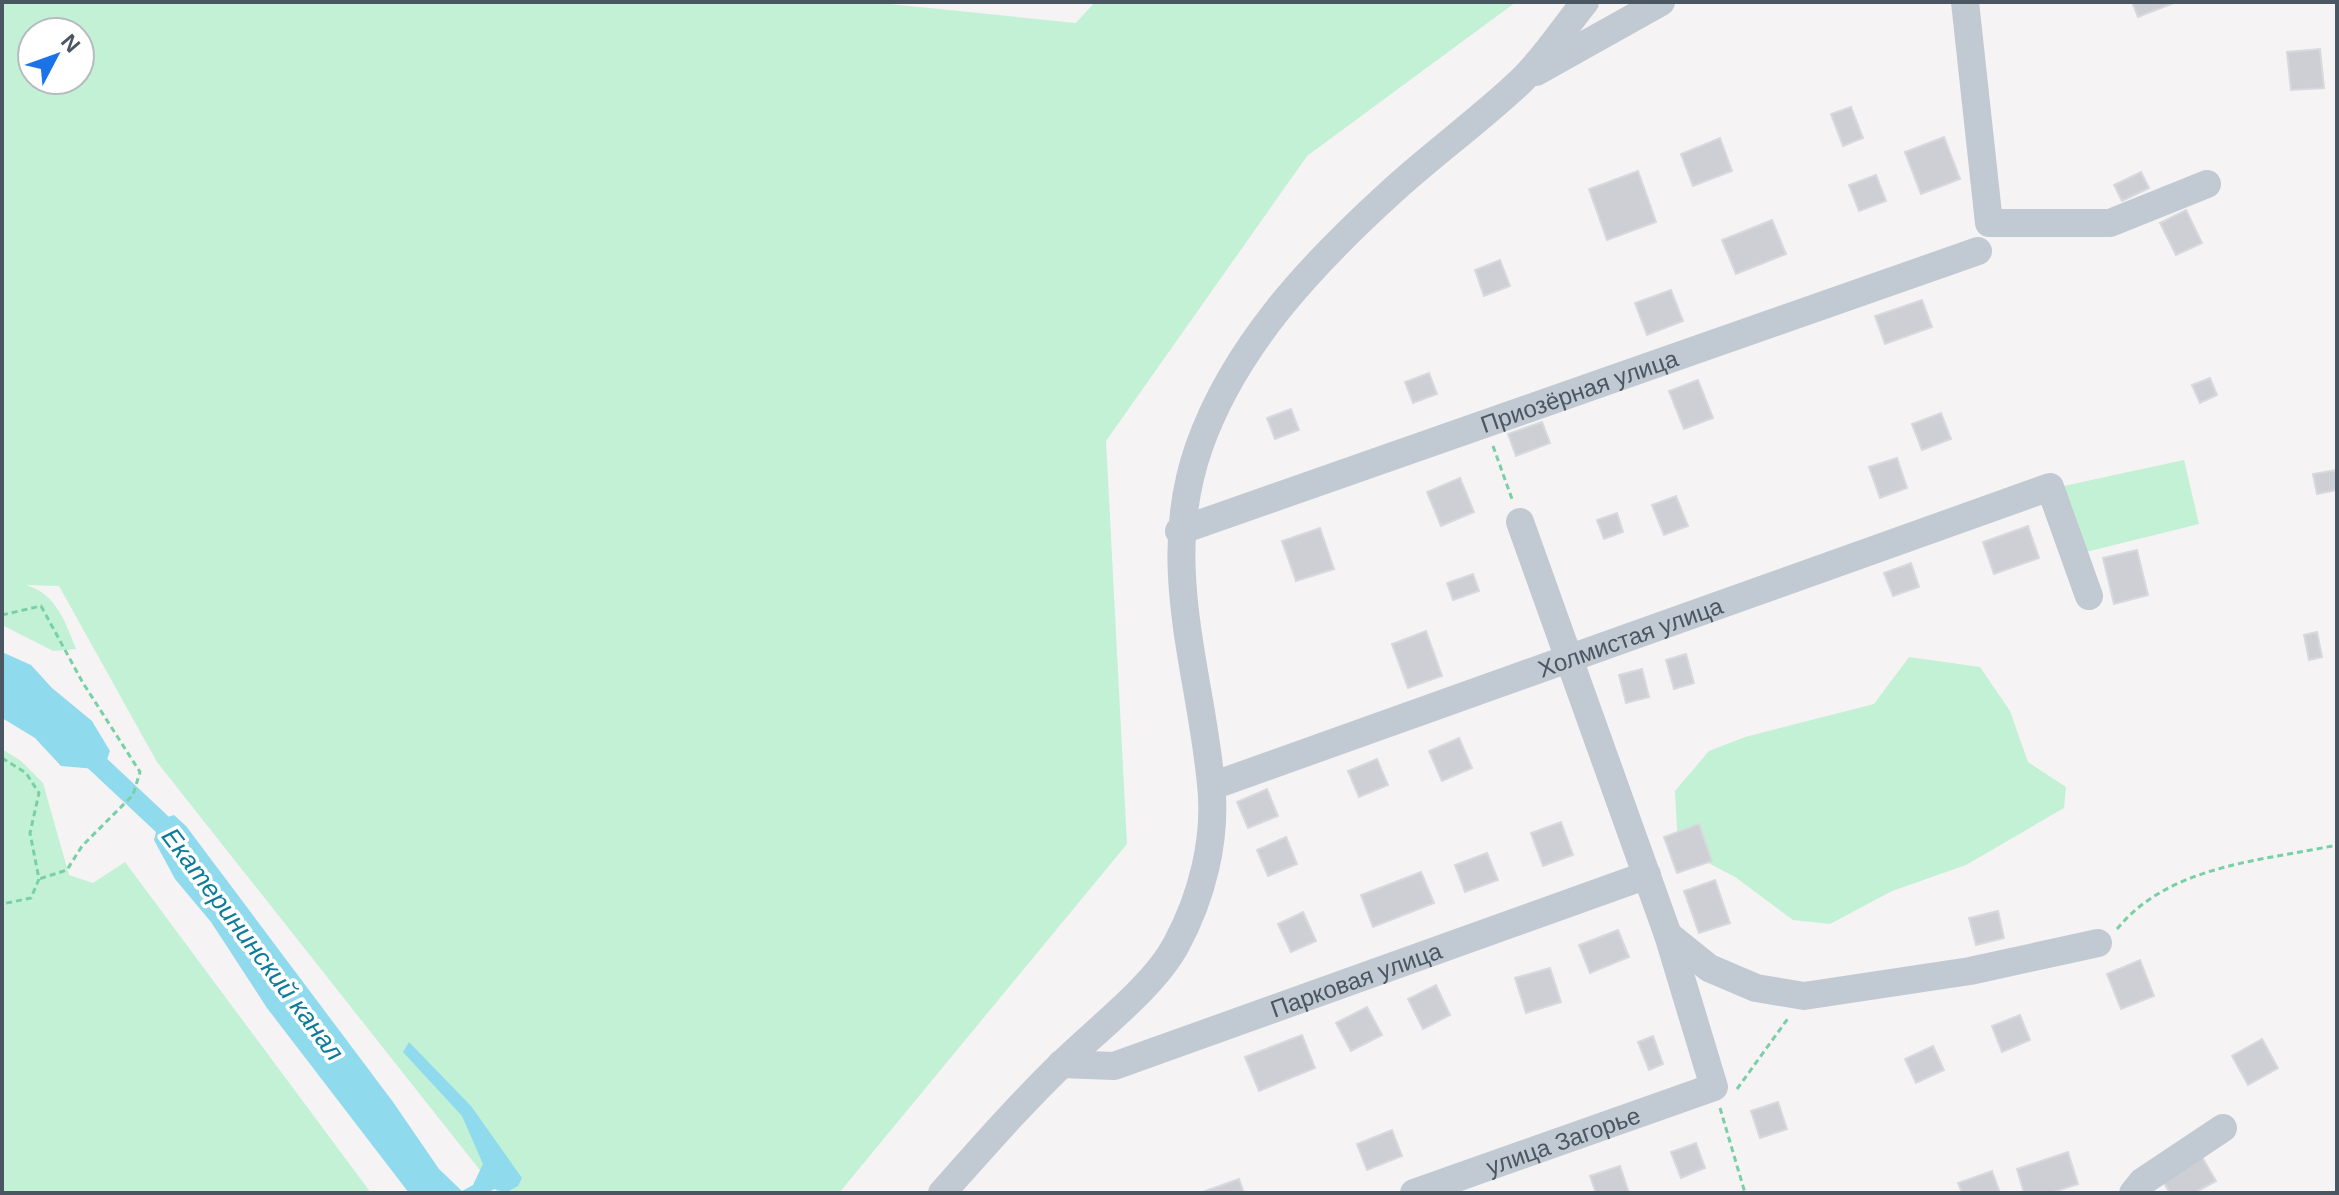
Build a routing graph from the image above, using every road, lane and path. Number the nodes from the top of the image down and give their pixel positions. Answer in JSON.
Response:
{"nodes":[{"id":1,"x":1585,"y":2,"type":"edge"},
{"id":2,"x":1661,"y":2,"type":"edge"},
{"id":3,"x":1965,"y":2,"type":"edge"},
{"id":4,"x":1523,"y":79,"type":"junction"},
{"id":5,"x":2207,"y":184,"type":"dead end"},
{"id":6,"x":1978,"y":251,"type":"dead end"},
{"id":7,"x":1485,"y":424,"type":"junction"},
{"id":8,"x":1520,"y":522,"type":"joint"},
{"id":9,"x":1179,"y":531,"type":"junction"},
{"id":10,"x":2089,"y":596,"type":"dead end"},
{"id":11,"x":2,"y":615,"type":"edge"},
{"id":12,"x":1569,"y":657,"type":"junction"},
{"id":13,"x":2,"y":758,"type":"edge"},
{"id":14,"x":1212,"y":786,"type":"junction"},
{"id":15,"x":2337,"y":845,"type":"edge"},
{"id":16,"x":1647,"y":875,"type":"junction"},
{"id":17,"x":39,"y":879,"type":"junction"},
{"id":18,"x":2,"y":904,"type":"edge"},
{"id":19,"x":1668,"y":935,"type":"junction"},
{"id":20,"x":2098,"y":943,"type":"joint"},
{"id":21,"x":1804,"y":996,"type":"junction"},
{"id":22,"x":1061,"y":1064,"type":"junction"},
{"id":23,"x":1717,"y":1100,"type":"junction"},
{"id":24,"x":2223,"y":1128,"type":"dead end"},
{"id":25,"x":942,"y":1193,"type":"edge"},
{"id":26,"x":1414,"y":1193,"type":"edge"},
{"id":27,"x":1745,"y":1193,"type":"edge"},
{"id":28,"x":2133,"y":1193,"type":"edge"}],
"edges":[{"from":1,"to":4,"type":"street"},
{"from":2,"to":4,"type":"street"},
{"from":3,"to":5,"type":"street"},
{"from":4,"to":9,"type":"street"},
{"from":6,"to":7,"type":"street","name":"Приозёрная улица"},
{"from":7,"to":8,"type":"path"},
{"from":7,"to":9,"type":"street","name":"Приозёрная улица"},
{"from":8,"to":12,"type":"street"},
{"from":9,"to":14,"type":"street"},
{"from":10,"to":12,"type":"street","name":"Холмистая улица"},
{"from":11,"to":17,"type":"path"},
{"from":12,"to":14,"type":"street","name":"Холмистая улица"},
{"from":12,"to":16,"type":"street"},
{"from":13,"to":17,"type":"path"},
{"from":14,"to":22,"type":"street"},
{"from":15,"to":20,"type":"path"},
{"from":16,"to":19,"type":"street"},
{"from":16,"to":22,"type":"street","name":"Парковая улица"},
{"from":17,"to":18,"type":"path"},
{"from":19,"to":21,"type":"street"},
{"from":19,"to":23,"type":"street"},
{"from":20,"to":21,"type":"street"},
{"from":21,"to":23,"type":"path"},
{"from":22,"to":25,"type":"street"},
{"from":23,"to":26,"type":"street","name":"улица Загорье"},
{"from":23,"to":27,"type":"path"},
{"from":24,"to":28,"type":"street"}]}
